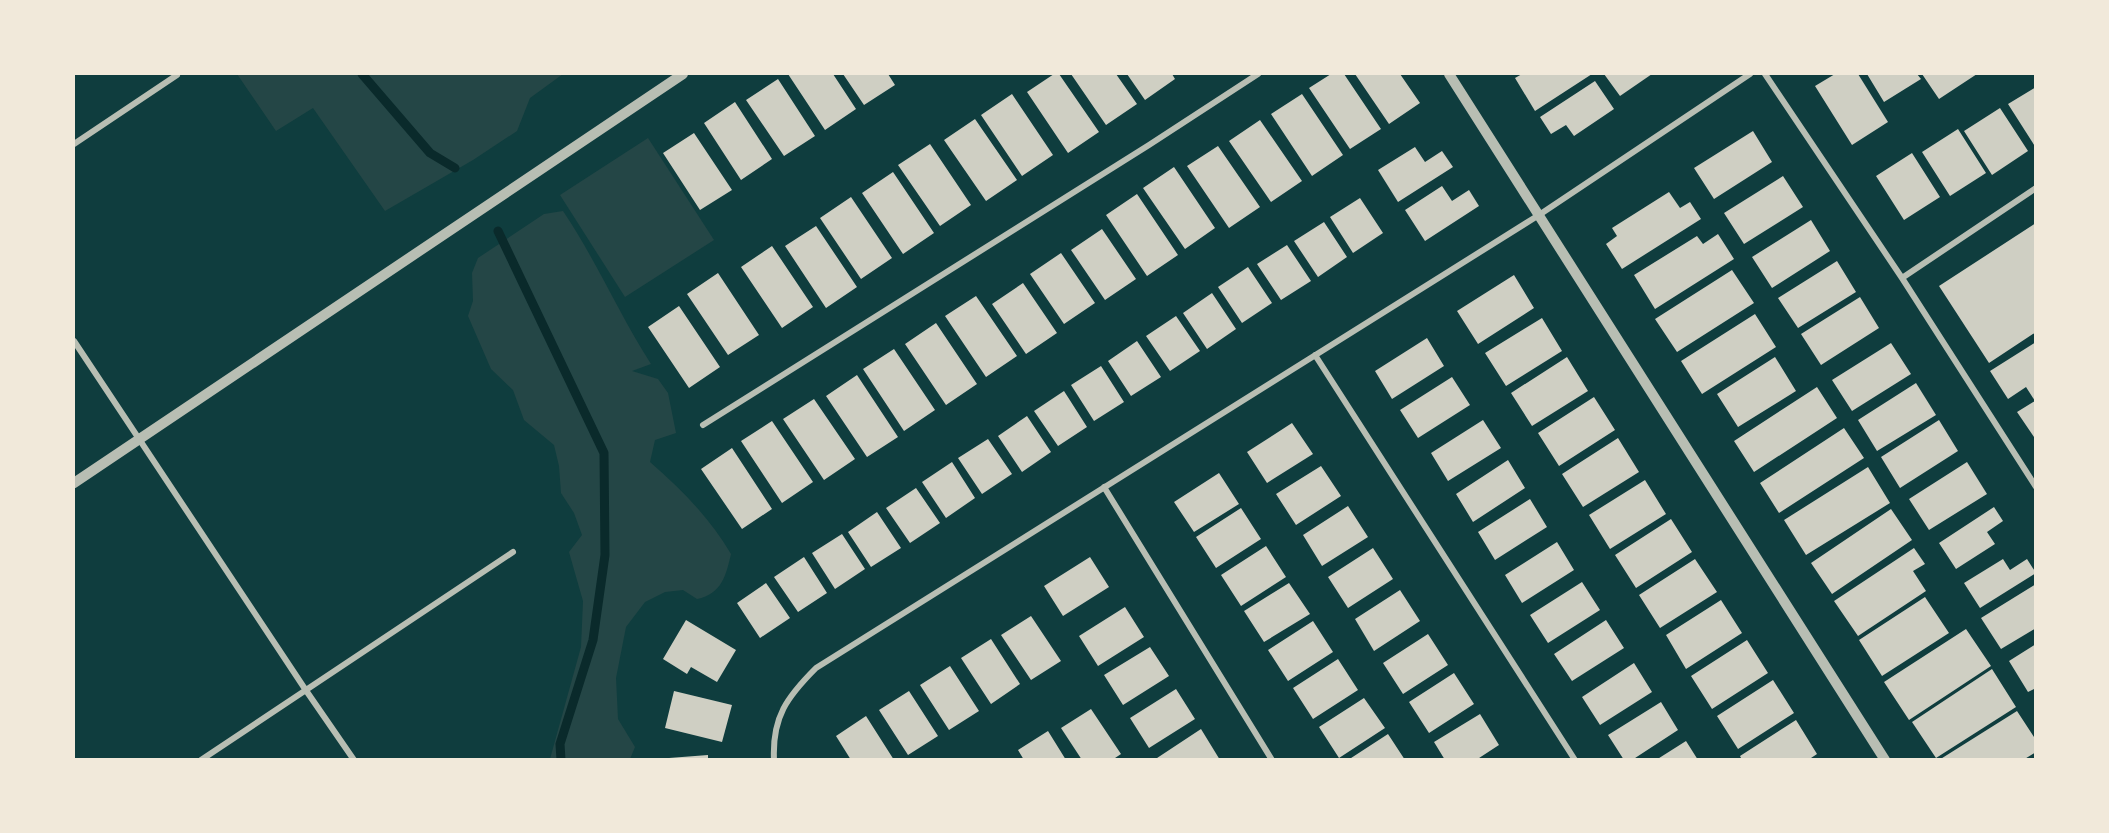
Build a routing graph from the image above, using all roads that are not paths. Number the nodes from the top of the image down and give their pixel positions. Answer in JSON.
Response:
{"nodes":[{"id":1,"x":683,"y":74,"type":"edge"},
{"id":2,"x":1258,"y":74,"type":"edge"},
{"id":3,"x":1449,"y":74,"type":"edge"},
{"id":4,"x":1750,"y":74,"type":"edge"},
{"id":5,"x":1766,"y":74,"type":"edge"},
{"id":6,"x":177,"y":75,"type":"edge"},
{"id":7,"x":74,"y":144,"type":"edge"},
{"id":8,"x":2036,"y":188,"type":"edge"},
{"id":9,"x":1539,"y":215,"type":"junction"},
{"id":10,"x":1902,"y":278,"type":"junction"},
{"id":11,"x":74,"y":341,"type":"edge"},
{"id":12,"x":1315,"y":355,"type":"junction"},
{"id":13,"x":703,"y":424,"type":"dead end"},
{"id":14,"x":139,"y":439,"type":"junction"},
{"id":15,"x":74,"y":483,"type":"edge"},
{"id":16,"x":1104,"y":487,"type":"junction"},
{"id":17,"x":2036,"y":487,"type":"edge"},
{"id":18,"x":513,"y":552,"type":"dead end"},
{"id":19,"x":305,"y":689,"type":"junction"},
{"id":20,"x":201,"y":759,"type":"edge"},
{"id":21,"x":354,"y":759,"type":"edge"},
{"id":22,"x":774,"y":759,"type":"edge"},
{"id":23,"x":1272,"y":759,"type":"edge"},
{"id":24,"x":1575,"y":759,"type":"edge"},
{"id":25,"x":1885,"y":759,"type":"edge"}],
"edges":[{"from":1,"to":14,"type":"street"},
{"from":2,"to":13,"type":"street"},
{"from":3,"to":9,"type":"street"},
{"from":4,"to":9,"type":"street"},
{"from":5,"to":10,"type":"street"},
{"from":6,"to":7,"type":"street"},
{"from":8,"to":10,"type":"street"},
{"from":9,"to":12,"type":"street"},
{"from":9,"to":25,"type":"street"},
{"from":10,"to":17,"type":"street"},
{"from":11,"to":14,"type":"street"},
{"from":12,"to":16,"type":"street"},
{"from":12,"to":24,"type":"street"},
{"from":14,"to":15,"type":"street"},
{"from":14,"to":19,"type":"street"},
{"from":16,"to":22,"type":"street"},
{"from":16,"to":23,"type":"street"},
{"from":18,"to":19,"type":"street"},
{"from":19,"to":20,"type":"street"},
{"from":19,"to":21,"type":"street"}]}
